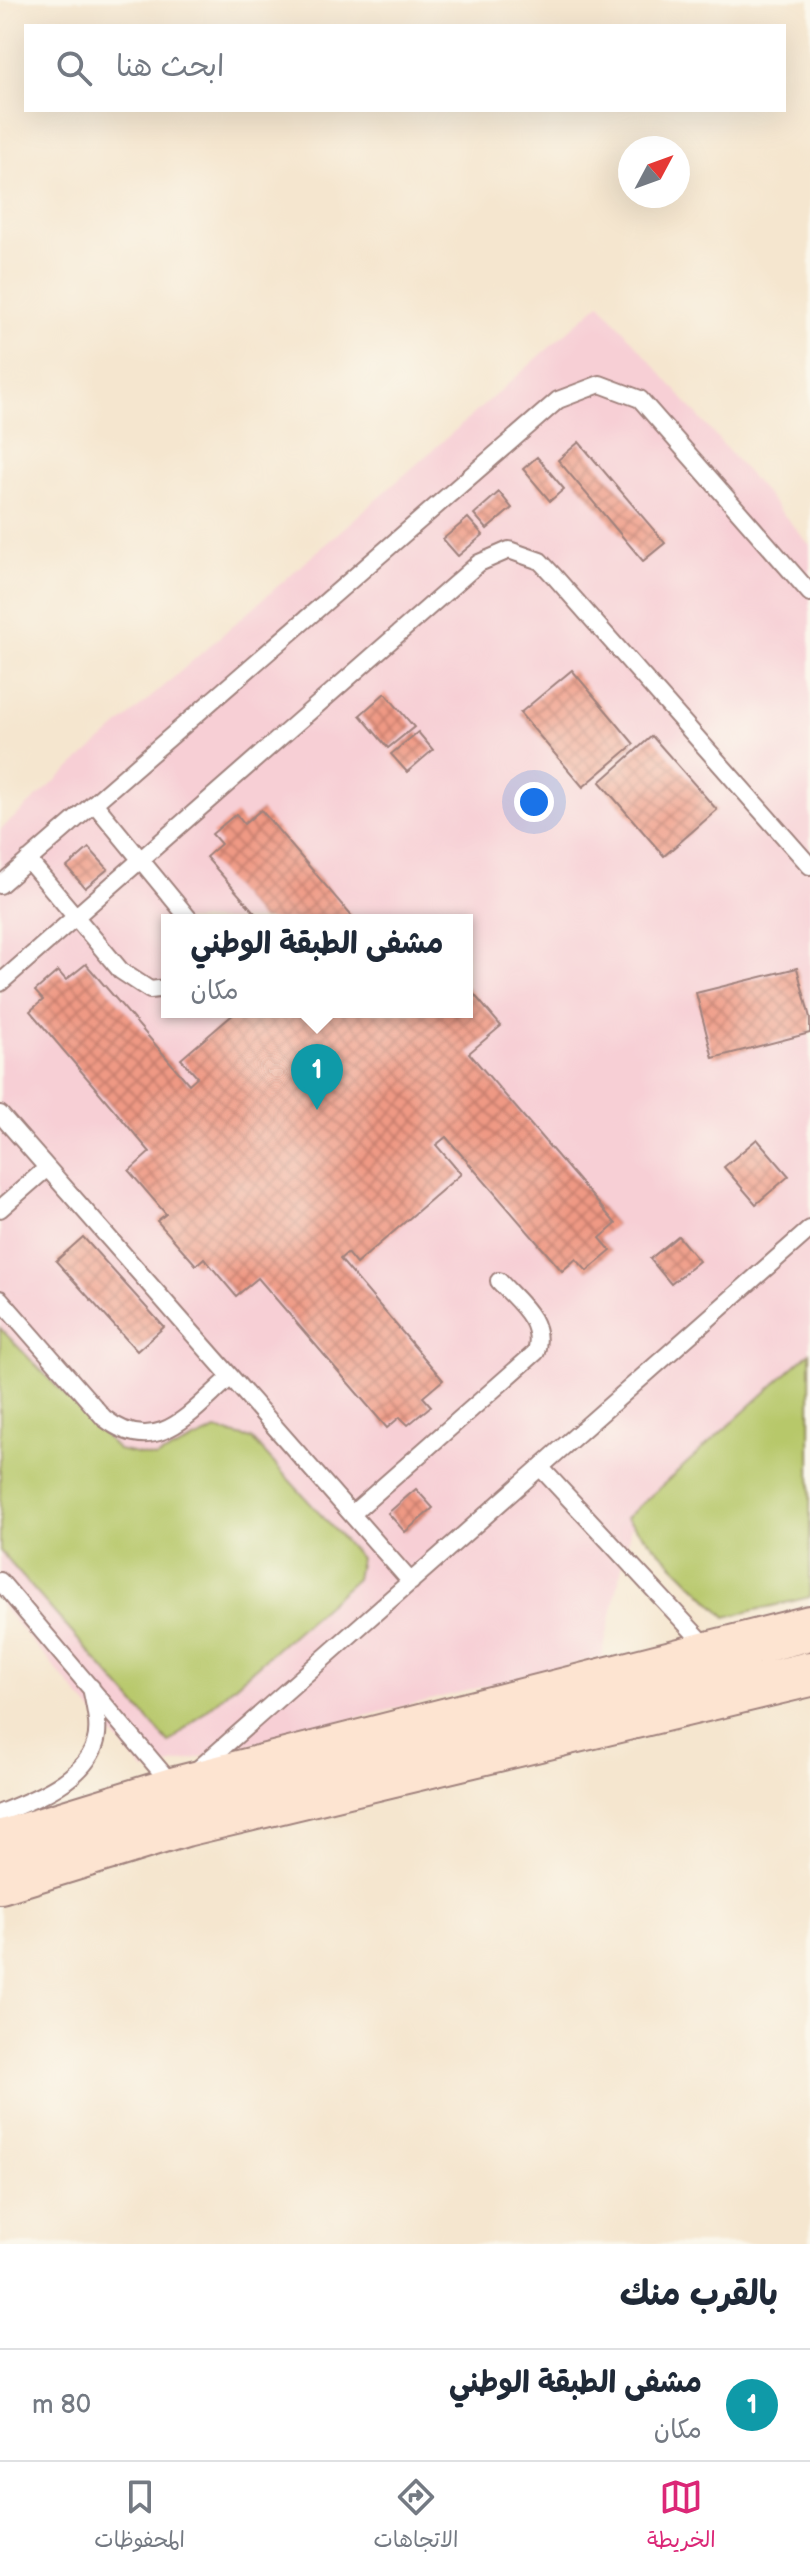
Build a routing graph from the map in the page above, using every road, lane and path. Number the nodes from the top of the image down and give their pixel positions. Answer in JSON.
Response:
{"nodes":[{"id":1,"x":810,"y":593,"type":"edge"},
{"id":2,"x":94,"y":803,"type":"junction"},
{"id":3,"x":28,"y":860,"type":"junction"},
{"id":4,"x":140,"y":860,"type":"junction"},
{"id":5,"x":810,"y":866,"type":"edge"},
{"id":6,"x":0,"y":885,"type":"edge"},
{"id":7,"x":185,"y":914,"type":"edge"},
{"id":8,"x":76,"y":916,"type":"junction"},
{"id":9,"x":0,"y":983,"type":"edge"},
{"id":10,"x":161,"y":989,"type":"edge"},
{"id":11,"x":0,"y":1114,"type":"edge"},
{"id":12,"x":47,"y":1168,"type":"junction"},
{"id":13,"x":0,"y":1209,"type":"edge"},
{"id":14,"x":810,"y":1229,"type":"edge"},
{"id":15,"x":499,"y":1281,"type":"dead end"},
{"id":16,"x":0,"y":1299,"type":"edge"},
{"id":17,"x":231,"y":1377,"type":"junction"},
{"id":18,"x":540,"y":1467,"type":"junction"},
{"id":19,"x":352,"y":1514,"type":"junction"},
{"id":20,"x":0,"y":1581,"type":"edge"},
{"id":21,"x":411,"y":1582,"type":"junction"},
{"id":22,"x":810,"y":1628,"type":"edge"},
{"id":23,"x":810,"y":1674,"type":"edge"},
{"id":24,"x":717,"y":1675,"type":"junction"},
{"id":25,"x":91,"y":1686,"type":"junction"},
{"id":26,"x":181,"y":1806,"type":"junction"},
{"id":27,"x":0,"y":1813,"type":"edge"},
{"id":28,"x":0,"y":1843,"type":"edge"},
{"id":29,"x":0,"y":1881,"type":"edge"}],
"edges":[{"from":1,"to":2,"type":"lane"},
{"from":2,"to":3,"type":"lane"},
{"from":2,"to":4,"type":"lane"},
{"from":3,"to":6,"type":"lane"},
{"from":3,"to":8,"type":"lane"},
{"from":4,"to":5,"type":"lane"},
{"from":4,"to":7,"type":"lane"},
{"from":4,"to":8,"type":"lane"},
{"from":8,"to":9,"type":"lane"},
{"from":8,"to":10,"type":"lane"},
{"from":11,"to":12,"type":"lane"},
{"from":12,"to":13,"type":"lane"},
{"from":12,"to":17,"type":"lane"},
{"from":14,"to":18,"type":"lane"},
{"from":15,"to":19,"type":"lane"},
{"from":16,"to":17,"type":"lane"},
{"from":17,"to":19,"type":"lane"},
{"from":18,"to":21,"type":"lane"},
{"from":18,"to":24,"type":"lane"},
{"from":19,"to":21,"type":"lane"},
{"from":20,"to":25,"type":"lane"},
{"from":21,"to":26,"type":"lane"},
{"from":22,"to":24,"type":"main road"},
{"from":23,"to":24,"type":"main road"},
{"from":24,"to":26,"type":"main road"},
{"from":25,"to":26,"type":"lane"},
{"from":25,"to":27,"type":"lane"},
{"from":26,"to":28,"type":"main road"},
{"from":26,"to":29,"type":"main road"}]}
